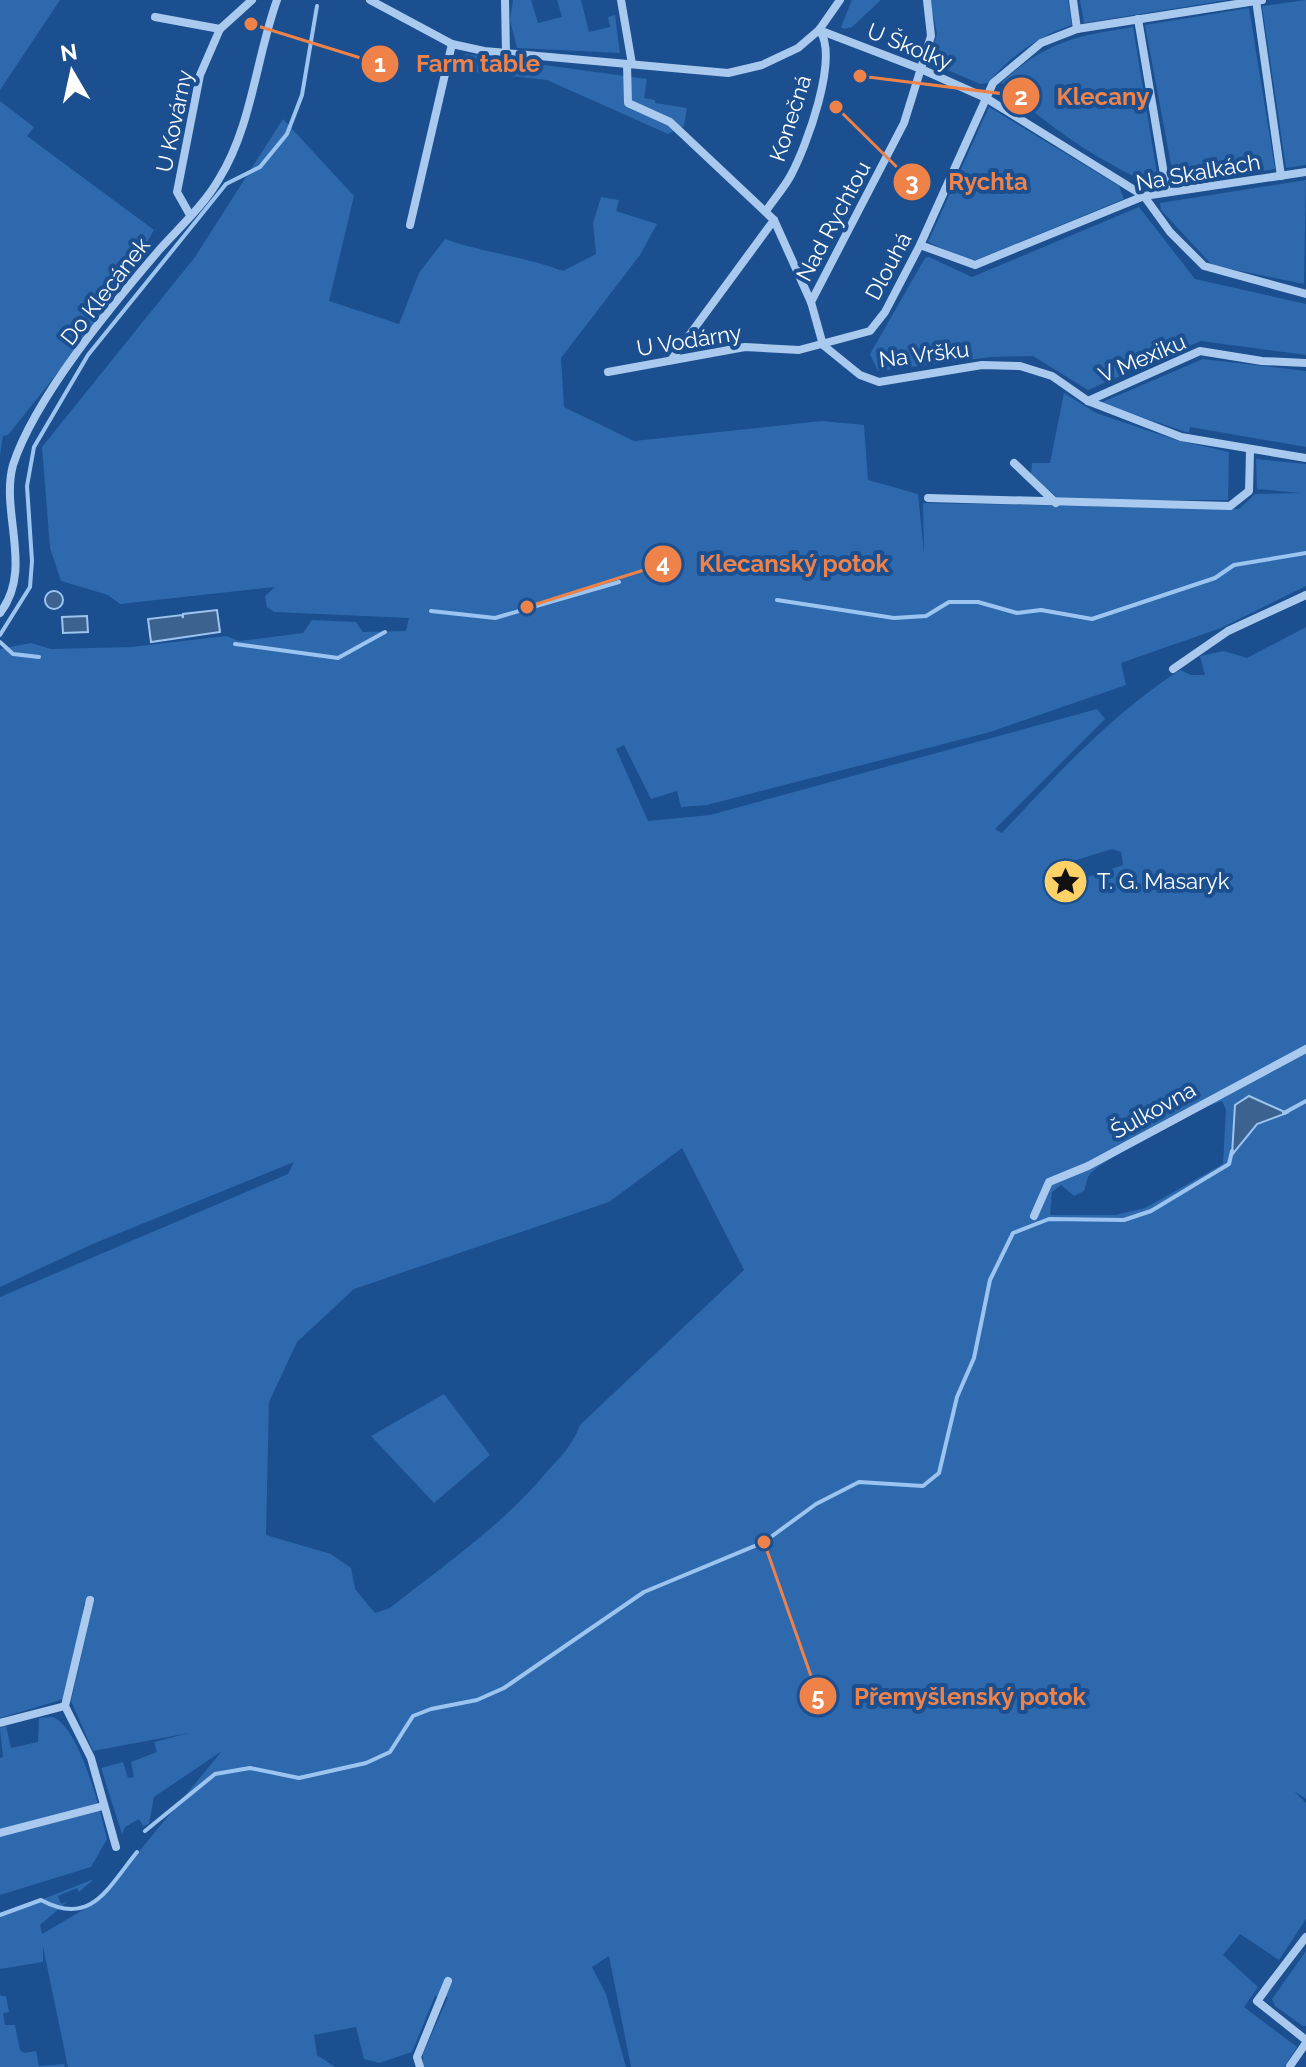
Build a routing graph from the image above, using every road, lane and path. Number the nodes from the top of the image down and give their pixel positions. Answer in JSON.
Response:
{"nodes":[{"id":1,"x":276,"y":0,"type":"edge"},
{"id":2,"x":370,"y":0,"type":"edge"},
{"id":3,"x":505,"y":0,"type":"edge"},
{"id":4,"x":621,"y":0,"type":"edge"},
{"id":5,"x":840,"y":0,"type":"edge"},
{"id":6,"x":927,"y":0,"type":"edge"},
{"id":7,"x":1073,"y":0,"type":"edge"},
{"id":8,"x":1258,"y":0,"type":"edge"},
{"id":9,"x":248,"y":1,"type":"edge"},
{"id":10,"x":155,"y":17,"type":"dead end"},
{"id":11,"x":1138,"y":19,"type":"junction"},
{"id":12,"x":220,"y":29,"type":"junction"},
{"id":13,"x":1077,"y":29,"type":"junction"},
{"id":14,"x":819,"y":30,"type":"junction"},
{"id":15,"x":452,"y":44,"type":"junction"},
{"id":16,"x":506,"y":54,"type":"junction"},
{"id":17,"x":629,"y":64,"type":"junction"},
{"id":18,"x":921,"y":69,"type":"junction"},
{"id":19,"x":986,"y":98,"type":"junction"},
{"id":20,"x":1306,"y":172,"type":"edge"},
{"id":21,"x":1281,"y":176,"type":"junction"},
{"id":22,"x":1167,"y":192,"type":"junction"},
{"id":23,"x":1144,"y":196,"type":"junction"},
{"id":24,"x":766,"y":211,"type":"junction"},
{"id":25,"x":190,"y":215,"type":"junction"},
{"id":26,"x":774,"y":220,"type":"junction"},
{"id":27,"x":410,"y":225,"type":"dead end"},
{"id":28,"x":920,"y":245,"type":"junction"},
{"id":29,"x":1306,"y":294,"type":"edge"},
{"id":30,"x":811,"y":302,"type":"junction"},
{"id":31,"x":823,"y":345,"type":"junction"},
{"id":32,"x":670,"y":361,"type":"junction"},
{"id":33,"x":1306,"y":363,"type":"edge"},
{"id":34,"x":608,"y":372,"type":"dead end"},
{"id":35,"x":1088,"y":401,"type":"junction"},
{"id":36,"x":1250,"y":451,"type":"junction"},
{"id":37,"x":1306,"y":458,"type":"edge"},
{"id":38,"x":1014,"y":463,"type":"dead end"},
{"id":39,"x":928,"y":498,"type":"dead end"},
{"id":40,"x":1057,"y":503,"type":"junction"},
{"id":41,"x":1306,"y":595,"type":"edge"},
{"id":42,"x":0,"y":613,"type":"edge"},
{"id":43,"x":1173,"y":669,"type":"dead end"},
{"id":44,"x":1306,"y":1049,"type":"edge"},
{"id":45,"x":1034,"y":1216,"type":"dead end"},
{"id":46,"x":90,"y":1600,"type":"dead end"},
{"id":47,"x":65,"y":1706,"type":"junction"},
{"id":48,"x":0,"y":1723,"type":"edge"},
{"id":49,"x":103,"y":1806,"type":"junction"},
{"id":50,"x":0,"y":1833,"type":"edge"},
{"id":51,"x":116,"y":1847,"type":"dead end"},
{"id":52,"x":1306,"y":1937,"type":"edge"},
{"id":53,"x":448,"y":1981,"type":"dead end"},
{"id":54,"x":1306,"y":2042,"type":"edge"},
{"id":55,"x":1290,"y":2066,"type":"edge"},
{"id":56,"x":420,"y":2067,"type":"edge"}],
"edges":[{"from":1,"to":25,"type":"street","name":"Do Klecánek"},
{"from":2,"to":15,"type":"street"},
{"from":3,"to":16,"type":"street"},
{"from":4,"to":17,"type":"street"},
{"from":5,"to":14,"type":"street"},
{"from":6,"to":18,"type":"street","name":"Nad Rychtou"},
{"from":7,"to":13,"type":"street"},
{"from":8,"to":11,"type":"street","name":"Dlouhá"},
{"from":8,"to":21,"type":"street"},
{"from":9,"to":12,"type":"street","name":"U Kovárny"},
{"from":10,"to":12,"type":"street"},
{"from":11,"to":13,"type":"street","name":"Dlouhá"},
{"from":11,"to":22,"type":"street"},
{"from":12,"to":25,"type":"street","name":"U Kovárny"},
{"from":13,"to":19,"type":"street","name":"Dlouhá"},
{"from":14,"to":17,"type":"street"},
{"from":14,"to":18,"type":"street","name":"U Školky"},
{"from":14,"to":24,"type":"street","name":"Konečná"},
{"from":15,"to":16,"type":"street"},
{"from":15,"to":27,"type":"street"},
{"from":16,"to":17,"type":"street"},
{"from":17,"to":24,"type":"street"},
{"from":18,"to":19,"type":"street","name":"U Školky"},
{"from":18,"to":30,"type":"street","name":"Nad Rychtou"},
{"from":19,"to":23,"type":"street","name":"U Školky"},
{"from":19,"to":28,"type":"street","name":"Dlouhá"},
{"from":20,"to":21,"type":"street","name":"Na Skalkách"},
{"from":21,"to":22,"type":"street","name":"Na Skalkách"},
{"from":22,"to":23,"type":"street","name":"Na Skalkách"},
{"from":23,"to":28,"type":"street","name":"Na Skalkách"},
{"from":23,"to":29,"type":"street","name":"U Školky"},
{"from":24,"to":26,"type":"street"},
{"from":25,"to":42,"type":"street","name":"Do Klecánek"},
{"from":26,"to":30,"type":"street"},
{"from":26,"to":32,"type":"street"},
{"from":28,"to":31,"type":"street","name":"Dlouhá"},
{"from":30,"to":31,"type":"street"},
{"from":31,"to":32,"type":"street","name":"U Vodárny"},
{"from":31,"to":35,"type":"street","name":"Na Vršku"},
{"from":32,"to":34,"type":"street","name":"U Vodárny"},
{"from":33,"to":35,"type":"street","name":"V Mexiku"},
{"from":35,"to":36,"type":"street","name":"Na Vršku"},
{"from":36,"to":37,"type":"street","name":"Na Vršku"},
{"from":36,"to":40,"type":"street"},
{"from":38,"to":40,"type":"street"},
{"from":39,"to":40,"type":"street"},
{"from":41,"to":43,"type":"street"},
{"from":44,"to":45,"type":"street","name":"Šulkovna"},
{"from":46,"to":47,"type":"street"},
{"from":47,"to":48,"type":"street"},
{"from":47,"to":49,"type":"street"},
{"from":49,"to":50,"type":"street"},
{"from":49,"to":51,"type":"street"},
{"from":52,"to":54,"type":"street"},
{"from":53,"to":56,"type":"street"},
{"from":54,"to":55,"type":"street"}]}
